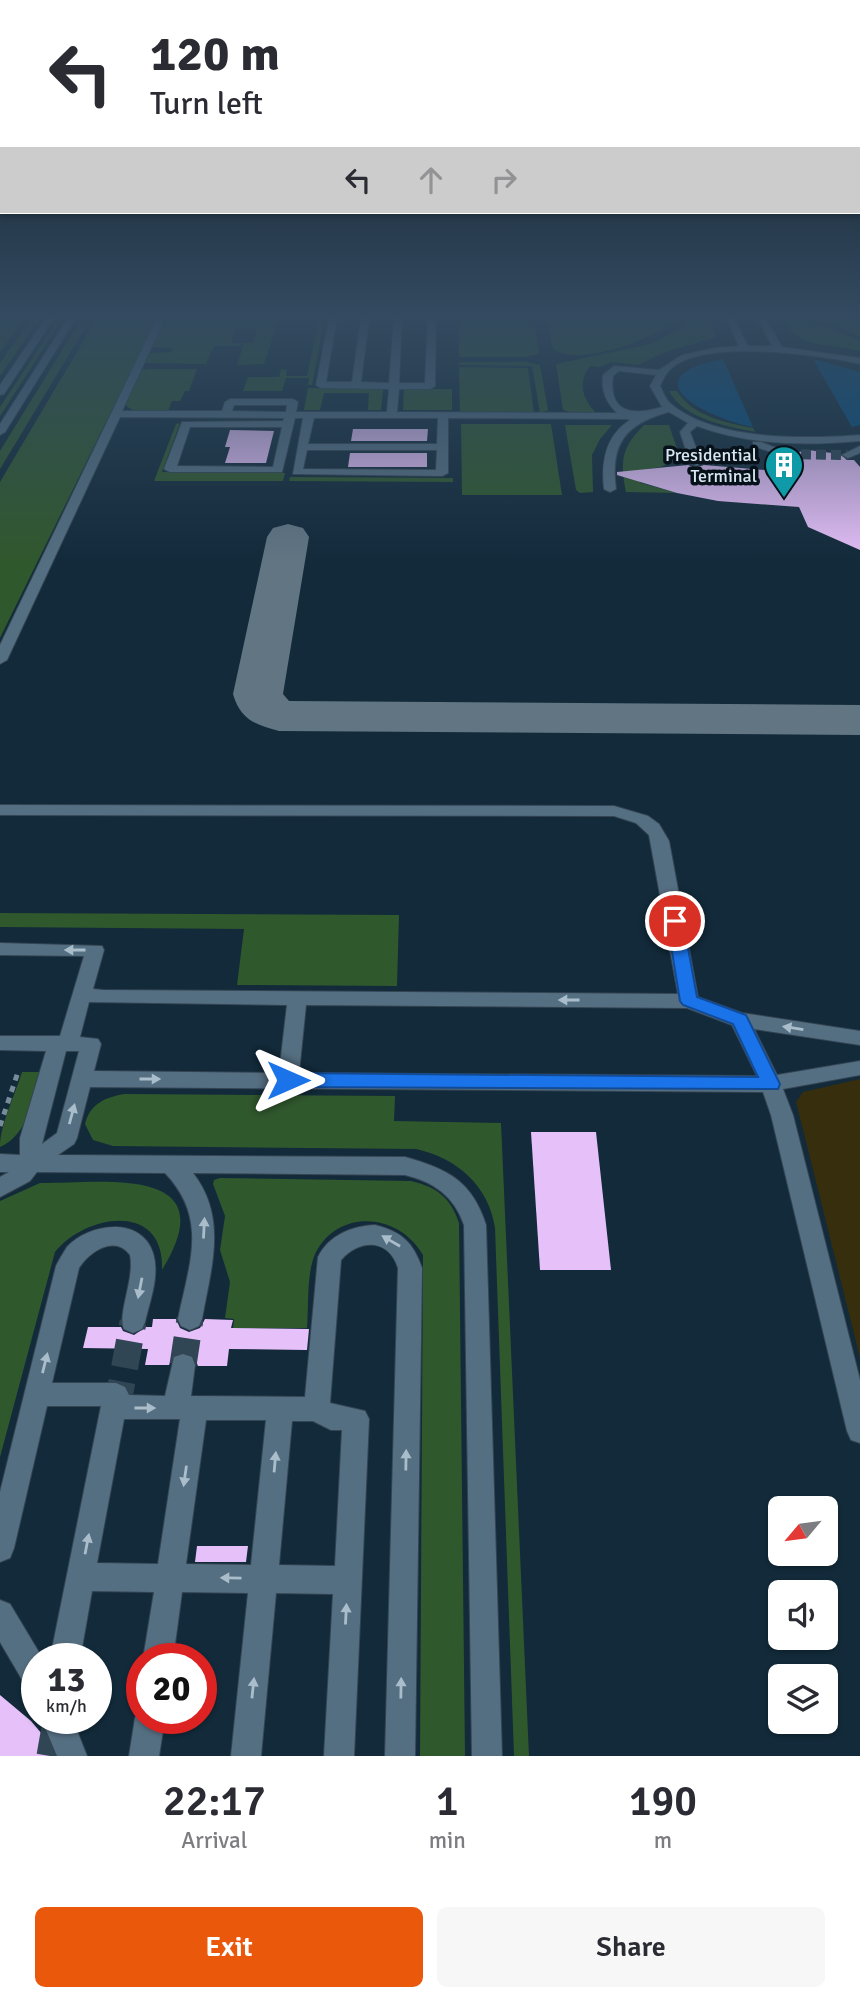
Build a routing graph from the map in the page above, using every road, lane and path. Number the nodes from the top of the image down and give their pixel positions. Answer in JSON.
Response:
{"nodes":[{"id":1,"x":20,"y":400,"type":"edge"},
{"id":2,"x":122,"y":400,"type":"edge"},
{"id":3,"x":393,"y":400,"type":"edge"},
{"id":4,"x":611,"y":400,"type":"edge"},
{"id":5,"x":664,"y":400,"type":"edge"},
{"id":6,"x":671,"y":408,"type":"junction"},
{"id":7,"x":115,"y":414,"type":"junction"},
{"id":8,"x":392,"y":415,"type":"junction"},
{"id":9,"x":635,"y":417,"type":"junction"},
{"id":10,"x":308,"y":419,"type":"junction"},
{"id":11,"x":443,"y":419,"type":"junction"},
{"id":12,"x":289,"y":420,"type":"junction"},
{"id":13,"x":696,"y":422,"type":"junction"},
{"id":14,"x":0,"y":432,"type":"edge"},
{"id":15,"x":738,"y":434,"type":"junction"},
{"id":16,"x":860,"y":438,"type":"edge"},
{"id":17,"x":303,"y":447,"type":"junction"},
{"id":18,"x":443,"y":447,"type":"junction"},
{"id":19,"x":860,"y":449,"type":"edge"},
{"id":20,"x":786,"y":454,"type":"tunnel mouth"},
{"id":21,"x":848,"y":455,"type":"tunnel mouth"},
{"id":22,"x":695,"y":463,"type":"dead end"},
{"id":23,"x":610,"y":489,"type":"dead end"},
{"id":24,"x":0,"y":660,"type":"edge"},
{"id":25,"x":0,"y":810,"type":"edge"},
{"id":26,"x":0,"y":949,"type":"edge"},
{"id":27,"x":82,"y":995,"type":"junction"},
{"id":28,"x":297,"y":999,"type":"junction"},
{"id":29,"x":689,"y":1001,"type":"junction"},
{"id":30,"x":740,"y":1020,"type":"junction"},
{"id":31,"x":860,"y":1038,"type":"edge"},
{"id":32,"x":0,"y":1043,"type":"edge"},
{"id":33,"x":63,"y":1044,"type":"junction"},
{"id":34,"x":860,"y":1068,"type":"edge"},
{"id":35,"x":19,"y":1069,"type":"dead end"},
{"id":36,"x":82,"y":1079,"type":"junction"},
{"id":37,"x":288,"y":1080,"type":"junction"},
{"id":38,"x":771,"y":1084,"type":"junction"},
{"id":39,"x":0,"y":1126,"type":"edge"},
{"id":40,"x":0,"y":1163,"type":"edge"},
{"id":41,"x":31,"y":1163,"type":"junction"},
{"id":42,"x":170,"y":1164,"type":"junction"},
{"id":43,"x":0,"y":1188,"type":"edge"},
{"id":44,"x":190,"y":1319,"type":"tunnel mouth"},
{"id":45,"x":133,"y":1322,"type":"tunnel mouth"},
{"id":46,"x":183,"y":1365,"type":"tunnel mouth"},
{"id":47,"x":37,"y":1394,"type":"junction"},
{"id":48,"x":114,"y":1408,"type":"junction"},
{"id":49,"x":186,"y":1408,"type":"junction"},
{"id":50,"x":280,"y":1409,"type":"junction"},
{"id":51,"x":317,"y":1409,"type":"junction"},
{"id":52,"x":860,"y":1431,"type":"edge"},
{"id":53,"x":20,"y":1463,"type":"junction"},
{"id":54,"x":0,"y":1483,"type":"edge"},
{"id":55,"x":0,"y":1548,"type":"edge"},
{"id":56,"x":81,"y":1577,"type":"junction"},
{"id":57,"x":170,"y":1578,"type":"junction"},
{"id":58,"x":263,"y":1579,"type":"junction"},
{"id":59,"x":348,"y":1580,"type":"junction"},
{"id":60,"x":0,"y":1614,"type":"edge"},
{"id":61,"x":68,"y":1643,"type":"edge"},
{"id":62,"x":160,"y":1643,"type":"edge"},
{"id":63,"x":21,"y":1650,"type":"edge"},
{"id":64,"x":63,"y":1734,"type":"edge"},
{"id":65,"x":147,"y":1734,"type":"edge"},
{"id":66,"x":72,"y":1756,"type":"edge"},
{"id":67,"x":144,"y":1756,"type":"edge"},
{"id":68,"x":246,"y":1756,"type":"edge"},
{"id":69,"x":340,"y":1756,"type":"edge"},
{"id":70,"x":400,"y":1756,"type":"edge"},
{"id":71,"x":487,"y":1756,"type":"edge"}],
"edges":[{"from":1,"to":14,"type":"street"},
{"from":2,"to":7,"type":"street"},
{"from":3,"to":8,"type":"street"},
{"from":4,"to":9,"type":"street"},
{"from":5,"to":6,"type":"street"},
{"from":6,"to":9,"type":"street"},
{"from":6,"to":13,"type":"street"},
{"from":7,"to":12,"type":"street"},
{"from":7,"to":24,"type":"street"},
{"from":8,"to":10,"type":"street"},
{"from":8,"to":11,"type":"street"},
{"from":9,"to":11,"type":"street"},
{"from":9,"to":23,"type":"street"},
{"from":10,"to":11,"type":"street"},
{"from":10,"to":12,"type":"street"},
{"from":10,"to":17,"type":"street"},
{"from":11,"to":18,"type":"street"},
{"from":12,"to":12,"type":"street"},
{"from":13,"to":15,"type":"street"},
{"from":13,"to":22,"type":"street"},
{"from":15,"to":16,"type":"street"},
{"from":15,"to":20,"type":"street"},
{"from":17,"to":18,"type":"street"},
{"from":17,"to":18,"type":"street"},
{"from":19,"to":21,"type":"street"},
{"from":25,"to":29,"type":"street"},
{"from":27,"to":26,"type":"street","one_way":true},
{"from":27,"to":28,"type":"street"},
{"from":27,"to":33,"type":"street"},
{"from":29,"to":28,"type":"street","one_way":true},
{"from":28,"to":37,"type":"street"},
{"from":29,"to":30,"type":"street"},
{"from":31,"to":30,"type":"street","one_way":true},
{"from":30,"to":38,"type":"street"},
{"from":32,"to":33,"type":"street"},
{"from":33,"to":36,"type":"street"},
{"from":33,"to":41,"type":"street"},
{"from":34,"to":38,"type":"street"},
{"from":35,"to":39,"type":"path"},
{"from":36,"to":37,"type":"street","one_way":true},
{"from":41,"to":36,"type":"street","one_way":true},
{"from":37,"to":38,"type":"street"},
{"from":38,"to":52,"type":"street"},
{"from":40,"to":41,"type":"street"},
{"from":41,"to":42,"type":"street"},
{"from":41,"to":43,"type":"street"},
{"from":44,"to":42,"type":"street","one_way":true},
{"from":42,"to":71,"type":"street"},
{"from":47,"to":45,"type":"street","one_way":true},
{"from":46,"to":49,"type":"street"},
{"from":47,"to":48,"type":"street"},
{"from":47,"to":53,"type":"street"},
{"from":48,"to":49,"type":"street","one_way":true},
{"from":56,"to":48,"type":"street","one_way":true},
{"from":49,"to":50,"type":"street"},
{"from":49,"to":57,"type":"street","one_way":true},
{"from":50,"to":51,"type":"street"},
{"from":58,"to":50,"type":"street","one_way":true},
{"from":51,"to":59,"type":"street"},
{"from":70,"to":51,"type":"street","one_way":true},
{"from":53,"to":54,"type":"street"},
{"from":53,"to":55,"type":"street"},
{"from":56,"to":57,"type":"street"},
{"from":56,"to":61,"type":"street"},
{"from":58,"to":57,"type":"street","one_way":true},
{"from":57,"to":62,"type":"street"},
{"from":58,"to":59,"type":"street"},
{"from":68,"to":58,"type":"street","one_way":true},
{"from":69,"to":59,"type":"street","one_way":true},
{"from":60,"to":63,"type":"street"},
{"from":64,"to":66,"type":"street"},
{"from":65,"to":67,"type":"street"}]}
